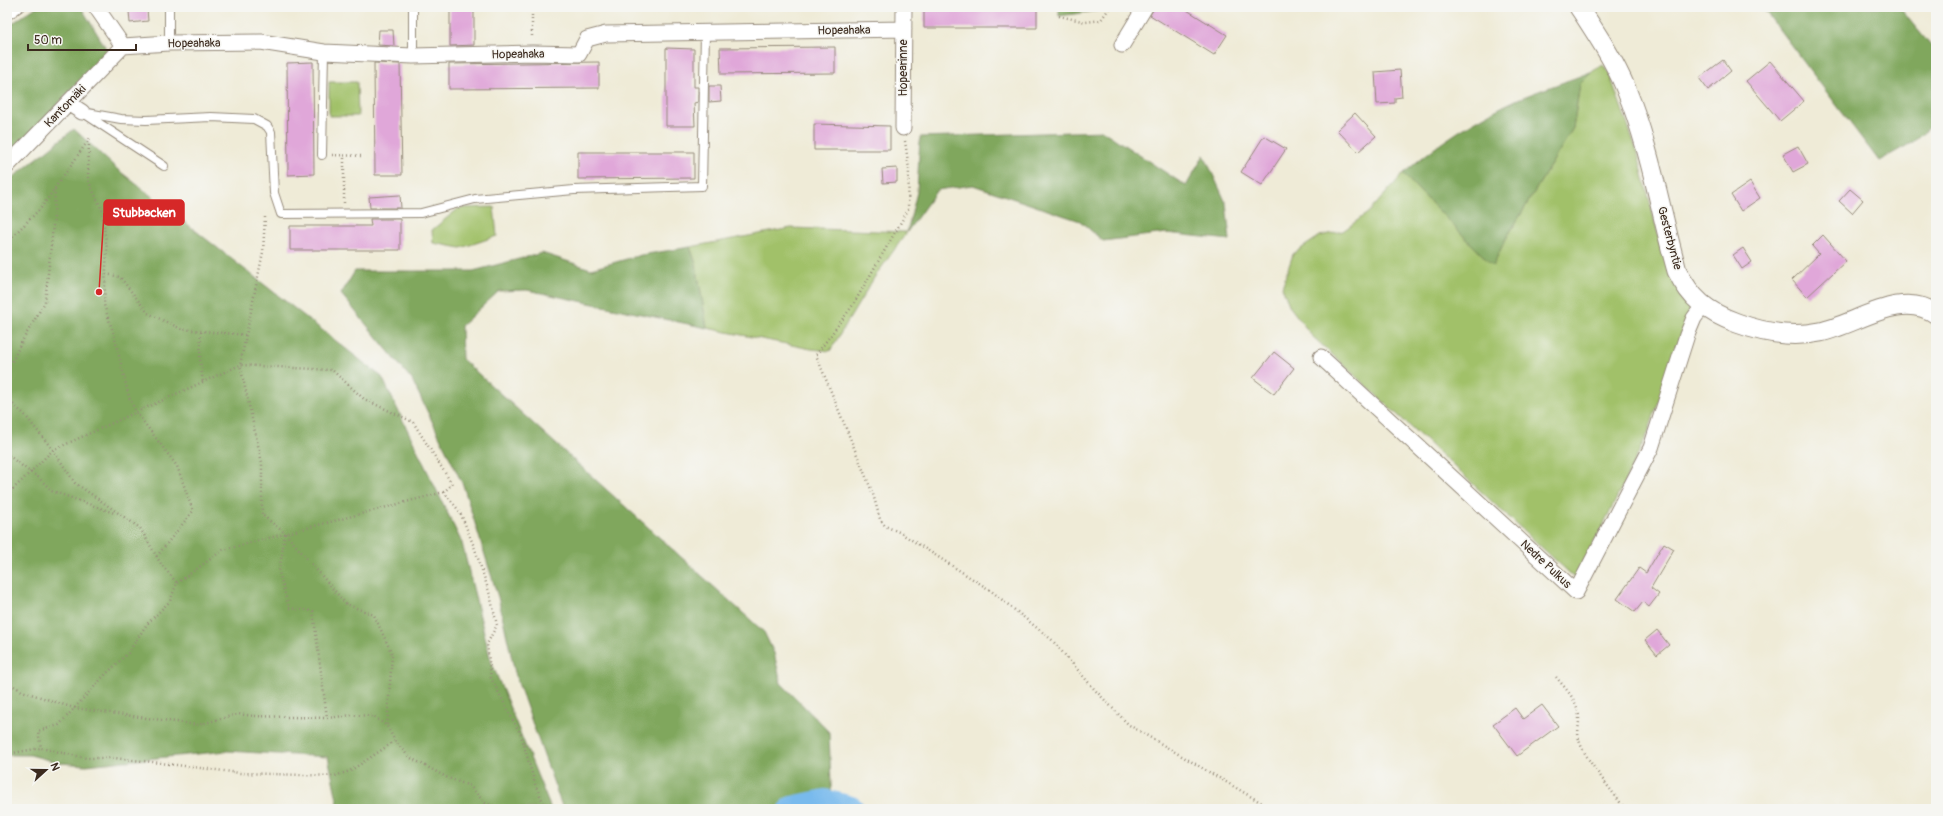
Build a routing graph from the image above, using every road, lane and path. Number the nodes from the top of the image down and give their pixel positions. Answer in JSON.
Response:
{"nodes":[{"id":1,"x":20,"y":7,"type":"edge"},
{"id":2,"x":96,"y":7,"type":"edge"},
{"id":3,"x":169,"y":7,"type":"edge"},
{"id":4,"x":413,"y":7,"type":"edge"},
{"id":5,"x":532,"y":7,"type":"edge"},
{"id":6,"x":904,"y":7,"type":"edge"},
{"id":7,"x":1110,"y":7,"type":"edge"},
{"id":8,"x":1145,"y":7,"type":"edge"},
{"id":9,"x":1579,"y":7,"type":"edge"},
{"id":10,"x":7,"y":16,"type":"edge"},
{"id":11,"x":1059,"y":16,"type":"dead end"},
{"id":12,"x":904,"y":30,"type":"junction"},
{"id":13,"x":705,"y":32,"type":"junction"},
{"id":14,"x":170,"y":43,"type":"junction"},
{"id":15,"x":1122,"y":45,"type":"dead end"},
{"id":16,"x":123,"y":46,"type":"junction"},
{"id":17,"x":324,"y":52,"type":"junction"},
{"id":18,"x":532,"y":53,"type":"junction"},
{"id":19,"x":413,"y":56,"type":"junction"},
{"id":20,"x":68,"y":103,"type":"junction"},
{"id":21,"x":82,"y":112,"type":"junction"},
{"id":22,"x":903,"y":128,"type":"joint"},
{"id":23,"x":322,"y":155,"type":"joint"},
{"id":24,"x":344,"y":156,"type":"junction"},
{"id":25,"x":363,"y":156,"type":"dead end"},
{"id":26,"x":7,"y":166,"type":"edge"},
{"id":27,"x":164,"y":166,"type":"dead end"},
{"id":28,"x":55,"y":188,"type":"junction"},
{"id":29,"x":344,"y":213,"type":"junction"},
{"id":30,"x":266,"y":217,"type":"dead end"},
{"id":31,"x":7,"y":242,"type":"edge"},
{"id":32,"x":106,"y":274,"type":"junction"},
{"id":33,"x":1703,"y":306,"type":"junction"},
{"id":34,"x":1936,"y":314,"type":"edge"},
{"id":35,"x":201,"y":332,"type":"junction"},
{"id":36,"x":246,"y":335,"type":"junction"},
{"id":37,"x":1321,"y":357,"type":"dead end"},
{"id":38,"x":240,"y":365,"type":"junction"},
{"id":39,"x":7,"y":372,"type":"edge"},
{"id":40,"x":203,"y":382,"type":"junction"},
{"id":41,"x":7,"y":399,"type":"edge"},
{"id":42,"x":136,"y":412,"type":"junction"},
{"id":43,"x":53,"y":450,"type":"junction"},
{"id":44,"x":7,"y":452,"type":"edge"},
{"id":45,"x":30,"y":472,"type":"junction"},
{"id":46,"x":444,"y":492,"type":"junction"},
{"id":47,"x":7,"y":495,"type":"edge"},
{"id":48,"x":118,"y":514,"type":"junction"},
{"id":49,"x":285,"y":533,"type":"junction"},
{"id":50,"x":157,"y":556,"type":"junction"},
{"id":51,"x":177,"y":583,"type":"junction"},
{"id":52,"x":1556,"y":677,"type":"dead end"},
{"id":53,"x":7,"y":682,"type":"edge"},
{"id":54,"x":74,"y":708,"type":"junction"},
{"id":55,"x":327,"y":718,"type":"junction"},
{"id":56,"x":387,"y":726,"type":"junction"},
{"id":57,"x":395,"y":741,"type":"junction"},
{"id":58,"x":41,"y":748,"type":"junction"},
{"id":59,"x":7,"y":754,"type":"edge"},
{"id":60,"x":505,"y":809,"type":"edge"},
{"id":61,"x":546,"y":809,"type":"edge"},
{"id":62,"x":1272,"y":809,"type":"edge"},
{"id":63,"x":1625,"y":809,"type":"edge"}],
"edges":[{"from":1,"to":10,"type":"lane"},
{"from":2,"to":16,"type":"street"},
{"from":3,"to":14,"type":"lane"},
{"from":4,"to":19,"type":"lane"},
{"from":5,"to":18,"type":"path"},
{"from":6,"to":12,"type":"street","name":"Hopearinne"},
{"from":7,"to":11,"type":"path"},
{"from":8,"to":15,"type":"street"},
{"from":9,"to":33,"type":"street","name":"Gesterbyntie"},
{"from":12,"to":13,"type":"street","name":"Hopeahaka"},
{"from":12,"to":22,"type":"street","name":"Hopearinne"},
{"from":13,"to":18,"type":"street","name":"Hopeahaka"},
{"from":13,"to":29,"type":"lane"},
{"from":14,"to":16,"type":"street","name":"Hopeahaka"},
{"from":14,"to":17,"type":"street","name":"Hopeahaka"},
{"from":16,"to":20,"type":"street","name":"Kantomäki"},
{"from":17,"to":19,"type":"street","name":"Hopeahaka"},
{"from":17,"to":23,"type":"lane"},
{"from":18,"to":19,"type":"street","name":"Hopeahaka"},
{"from":20,"to":21,"type":"street"},
{"from":20,"to":26,"type":"street","name":"Kantomäki"},
{"from":21,"to":27,"type":"lane"},
{"from":21,"to":29,"type":"lane"},
{"from":22,"to":62,"type":"path"},
{"from":23,"to":24,"type":"path"},
{"from":24,"to":25,"type":"path"},
{"from":24,"to":29,"type":"path"},
{"from":28,"to":31,"type":"path"},
{"from":28,"to":32,"type":"path"},
{"from":28,"to":39,"type":"path"},
{"from":30,"to":36,"type":"path"},
{"from":32,"to":35,"type":"path"},
{"from":32,"to":42,"type":"path"},
{"from":33,"to":34,"type":"street","name":"Gesterbyntie"},
{"from":33,"to":37,"type":"street","name":"Nedre Pulkus"},
{"from":35,"to":36,"type":"path"},
{"from":35,"to":40,"type":"path"},
{"from":36,"to":38,"type":"path"},
{"from":38,"to":40,"type":"path"},
{"from":38,"to":46,"type":"path"},
{"from":38,"to":49,"type":"path"},
{"from":40,"to":42,"type":"path"},
{"from":41,"to":43,"type":"path"},
{"from":42,"to":43,"type":"path"},
{"from":42,"to":50,"type":"path"},
{"from":43,"to":45,"type":"path"},
{"from":43,"to":48,"type":"path"},
{"from":44,"to":45,"type":"path"},
{"from":45,"to":47,"type":"path"},
{"from":45,"to":48,"type":"path"},
{"from":46,"to":49,"type":"path"},
{"from":46,"to":61,"type":"path"},
{"from":48,"to":50,"type":"path"},
{"from":49,"to":51,"type":"path"},
{"from":49,"to":55,"type":"path"},
{"from":49,"to":56,"type":"path"},
{"from":50,"to":51,"type":"path"},
{"from":51,"to":54,"type":"path"},
{"from":52,"to":63,"type":"path"},
{"from":53,"to":54,"type":"path"},
{"from":54,"to":55,"type":"path"},
{"from":54,"to":58,"type":"path"},
{"from":55,"to":56,"type":"path"},
{"from":56,"to":57,"type":"path"},
{"from":57,"to":58,"type":"path"},
{"from":57,"to":60,"type":"path"},
{"from":58,"to":59,"type":"path"}]}
